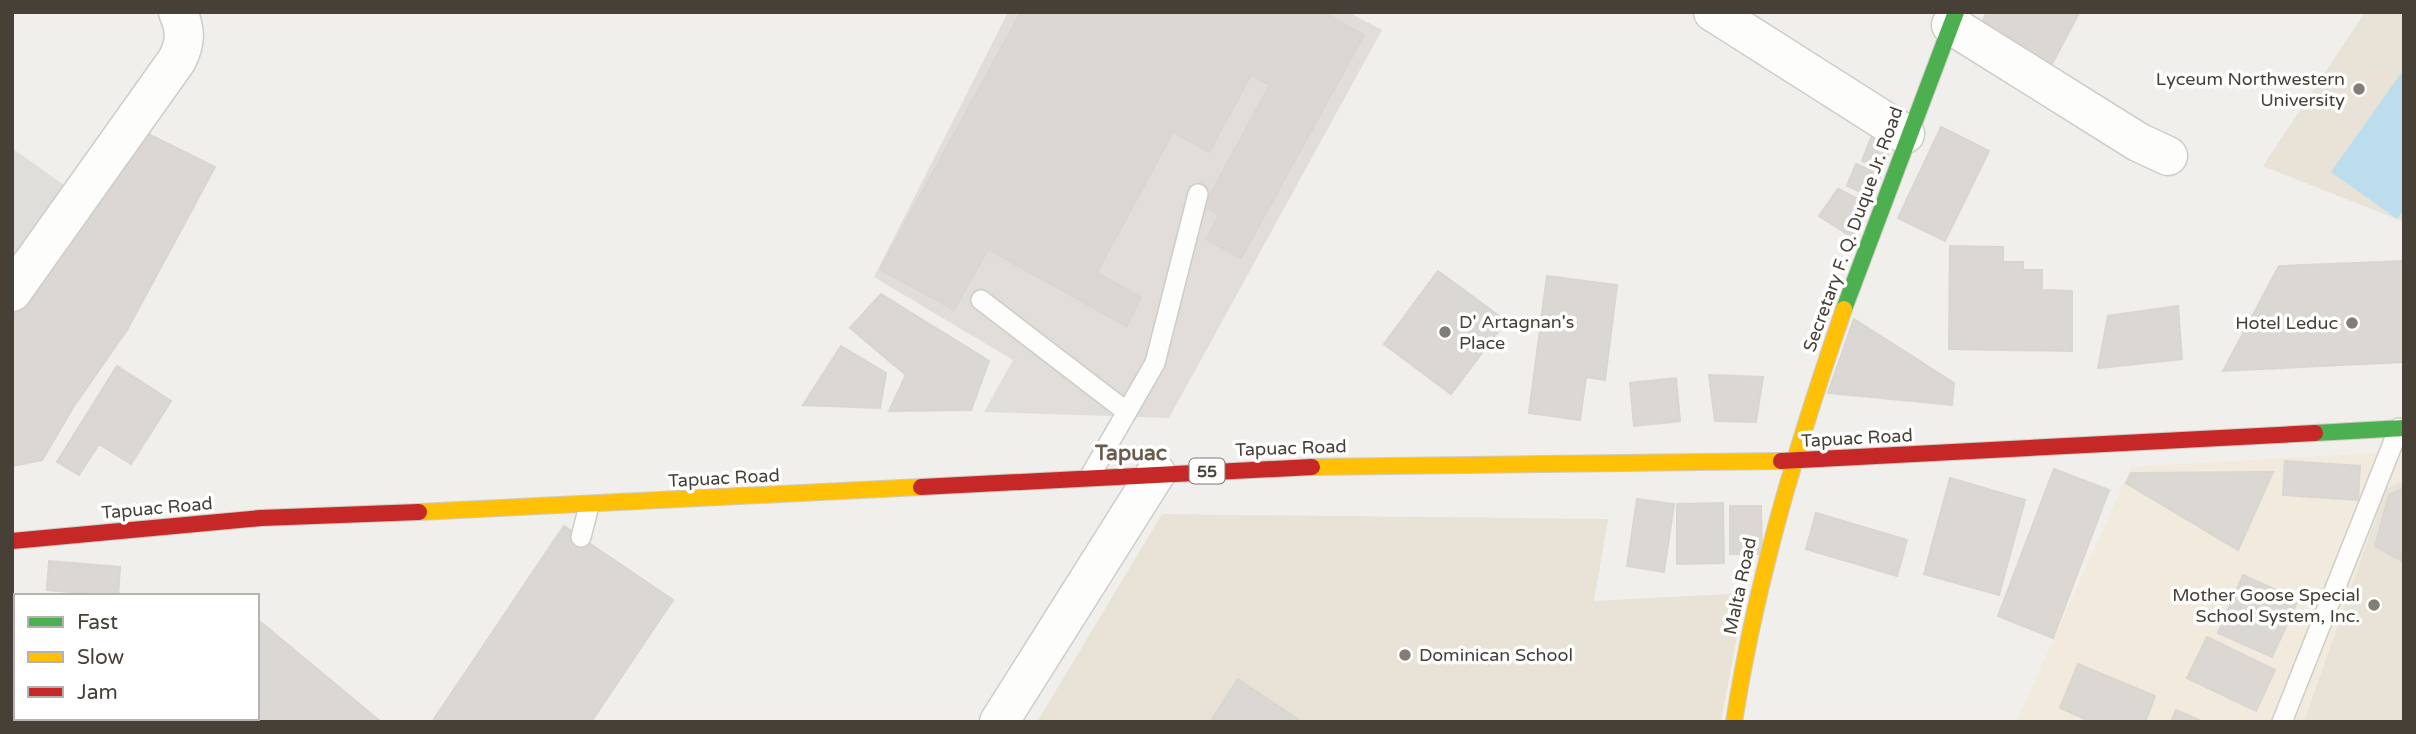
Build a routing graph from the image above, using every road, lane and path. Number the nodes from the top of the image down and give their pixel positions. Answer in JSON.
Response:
{"nodes":[{"id":1,"x":178,"y":12,"type":"edge"},
{"id":2,"x":1713,"y":12,"type":"edge"},
{"id":3,"x":1953,"y":18,"type":"edge"},
{"id":4,"x":1905,"y":134,"type":"junction"},
{"id":5,"x":2168,"y":156,"type":"dead end"},
{"id":6,"x":1198,"y":194,"type":"dead end"},
{"id":7,"x":12,"y":292,"type":"edge"},
{"id":8,"x":981,"y":300,"type":"dead end"},
{"id":9,"x":1127,"y":412,"type":"junction"},
{"id":10,"x":2401,"y":428,"type":"edge"},
{"id":11,"x":1791,"y":461,"type":"junction"},
{"id":12,"x":1156,"y":473,"type":"junction"},
{"id":13,"x":1090,"y":476,"type":"junction"},
{"id":14,"x":589,"y":506,"type":"junction"},
{"id":15,"x":581,"y":537,"type":"dead end"},
{"id":16,"x":12,"y":541,"type":"edge"},
{"id":17,"x":999,"y":722,"type":"edge"},
{"id":18,"x":1734,"y":722,"type":"edge"},
{"id":19,"x":2282,"y":722,"type":"edge"}],
"edges":[{"from":1,"to":7,"type":"street"},
{"from":2,"to":4,"type":"street"},
{"from":3,"to":4,"type":"main road","name":"Secretary F. Q. Duque Jr. Road"},
{"from":3,"to":5,"type":"street"},
{"from":4,"to":11,"type":"main road","name":"Secretary F. Q. Duque Jr. Road"},
{"from":6,"to":9,"type":"lane"},
{"from":8,"to":9,"type":"lane"},
{"from":9,"to":13,"type":"lane"},
{"from":10,"to":11,"type":"main road","name":"Tapuac Road","number":"55"},
{"from":10,"to":19,"type":"lane"},
{"from":11,"to":12,"type":"main road","name":"Tapuac Road","number":"55"},
{"from":11,"to":18,"type":"main road","name":"Malta Road"},
{"from":12,"to":13,"type":"main road","name":"Tapuac Road","number":"55"},
{"from":12,"to":17,"type":"street"},
{"from":13,"to":14,"type":"main road","name":"Tapuac Road","number":"55"},
{"from":14,"to":15,"type":"lane"},
{"from":14,"to":16,"type":"main road","name":"Tapuac Road","number":"55"}]}
